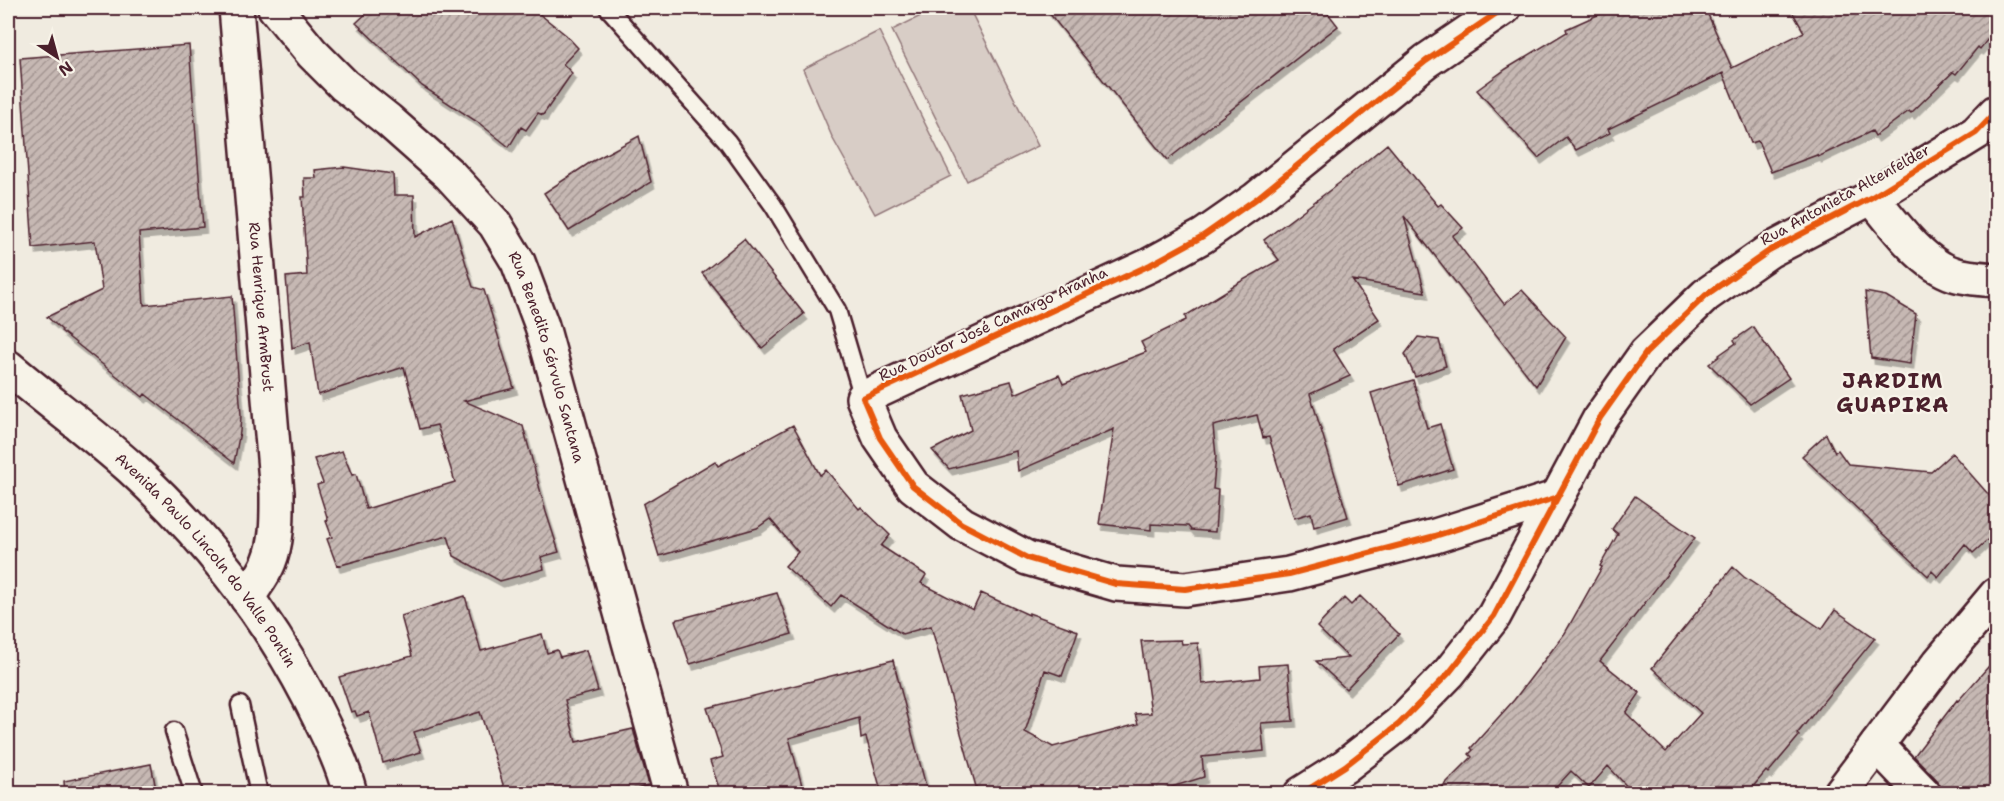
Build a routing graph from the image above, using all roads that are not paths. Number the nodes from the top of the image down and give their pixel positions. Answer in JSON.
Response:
{"nodes":[{"id":1,"x":236,"y":8,"type":"edge"},
{"id":2,"x":275,"y":8,"type":"edge"},
{"id":3,"x":608,"y":8,"type":"edge"},
{"id":4,"x":1504,"y":8,"type":"edge"},
{"id":5,"x":1996,"y":112,"type":"edge"},
{"id":6,"x":1872,"y":197,"type":"junction"},
{"id":7,"x":1996,"y":280,"type":"edge"},
{"id":8,"x":8,"y":367,"type":"edge"},
{"id":9,"x":864,"y":398,"type":"junction"},
{"id":10,"x":1555,"y":498,"type":"junction"},
{"id":11,"x":1996,"y":595,"type":"edge"},
{"id":12,"x":247,"y":598,"type":"junction"},
{"id":13,"x":240,"y":705,"type":"dead end"},
{"id":14,"x":174,"y":731,"type":"dead end"},
{"id":15,"x":1877,"y":745,"type":"junction"},
{"id":16,"x":343,"y":791,"type":"edge"},
{"id":17,"x":194,"y":794,"type":"edge"},
{"id":18,"x":259,"y":794,"type":"edge"},
{"id":19,"x":672,"y":794,"type":"edge"},
{"id":20,"x":1301,"y":794,"type":"edge"},
{"id":21,"x":1840,"y":794,"type":"edge"},
{"id":22,"x":1924,"y":794,"type":"edge"}],
"edges":[{"from":1,"to":12,"type":"street","name":"Rua Henrique ArmBrust"},
{"from":2,"to":19,"type":"street","name":"Rua Benedito Sérvulo Santana"},
{"from":3,"to":9,"type":"lane"},
{"from":4,"to":9,"type":"street","name":"Rua Doutor José Camargo Aranha"},
{"from":5,"to":6,"type":"street","name":"Rua Antonieta Altenfelder"},
{"from":6,"to":7,"type":"street"},
{"from":6,"to":10,"type":"street","name":"Rua Antonieta Altenfelder"},
{"from":8,"to":12,"type":"street","name":"Avenida Paulo Lincoln do Valle Pontin"},
{"from":9,"to":10,"type":"street"},
{"from":10,"to":20,"type":"street","name":"Rua Antonieta Altenfelder"},
{"from":11,"to":15,"type":"street"},
{"from":12,"to":16,"type":"street","name":"Avenida Paulo Lincoln do Valle Pontin"},
{"from":13,"to":18,"type":"lane"},
{"from":14,"to":17,"type":"lane"},
{"from":15,"to":21,"type":"street"},
{"from":15,"to":22,"type":"street"}]}
